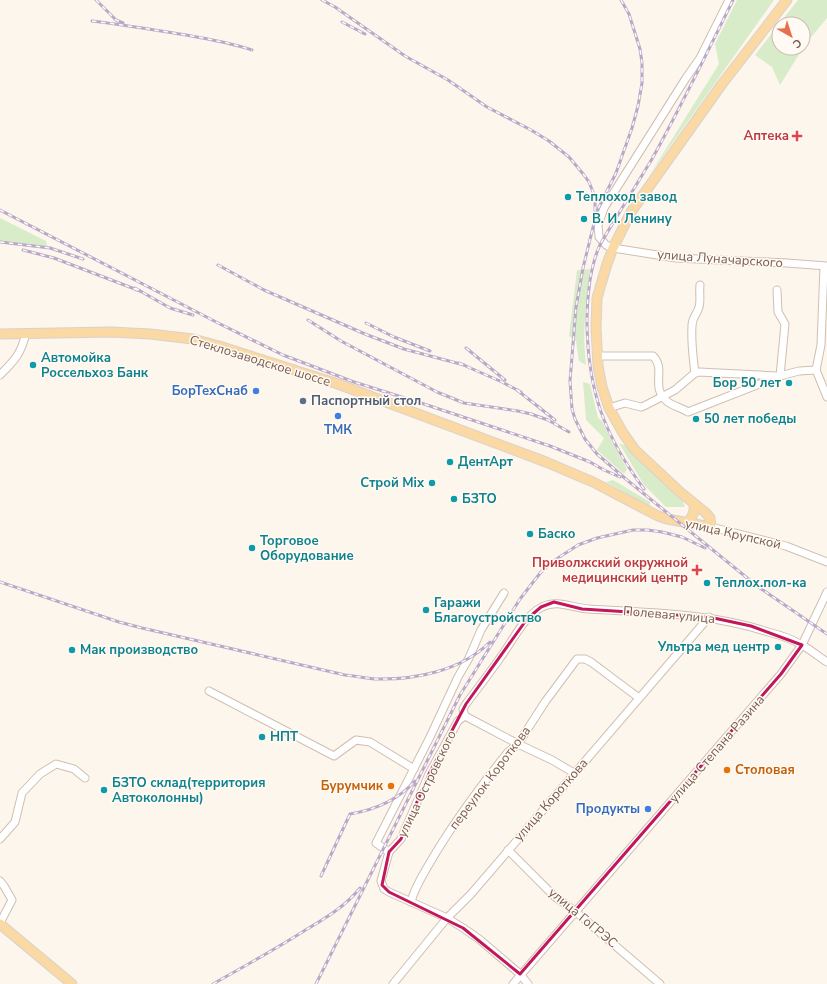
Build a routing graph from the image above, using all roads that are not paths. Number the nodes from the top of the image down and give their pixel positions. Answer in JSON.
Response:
{"nodes":[{"id":1,"x":729,"y":0,"type":"edge"},
{"id":2,"x":787,"y":0,"type":"edge"},
{"id":3,"x":613,"y":248,"type":"junction"},
{"id":4,"x":826,"y":266,"type":"edge"},
{"id":5,"x":700,"y":285,"type":"dead end"},
{"id":6,"x":777,"y":290,"type":"dead end"},
{"id":7,"x":821,"y":329,"type":"junction"},
{"id":8,"x":26,"y":333,"type":"junction"},
{"id":9,"x":0,"y":334,"type":"edge"},
{"id":10,"x":827,"y":335,"type":"edge"},
{"id":11,"x":597,"y":356,"type":"junction"},
{"id":12,"x":816,"y":370,"type":"junction"},
{"id":13,"x":695,"y":373,"type":"junction"},
{"id":14,"x":0,"y":375,"type":"edge"},
{"id":15,"x":780,"y":376,"type":"junction"},
{"id":16,"x":662,"y":396,"type":"junction"},
{"id":17,"x":827,"y":397,"type":"edge"},
{"id":18,"x":609,"y":408,"type":"junction"},
{"id":19,"x":694,"y":504,"type":"junction"},
{"id":20,"x":639,"y":508,"type":"joint"},
{"id":21,"x":686,"y":523,"type":"junction"},
{"id":22,"x":711,"y":527,"type":"junction"},
{"id":23,"x":827,"y":562,"type":"edge"},
{"id":24,"x":827,"y":592,"type":"edge"},
{"id":25,"x":504,"y":593,"type":"dead end"},
{"id":26,"x":535,"y":611,"type":"joint"},
{"id":27,"x":709,"y":617,"type":"junction"},
{"id":28,"x":802,"y":645,"type":"junction"},
{"id":29,"x":827,"y":662,"type":"edge"},
{"id":30,"x":208,"y":691,"type":"dead end"},
{"id":31,"x":639,"y":698,"type":"junction"},
{"id":32,"x":465,"y":716,"type":"junction"},
{"id":33,"x":518,"y":744,"type":"junction"},
{"id":34,"x":414,"y":768,"type":"junction"},
{"id":35,"x":574,"y":773,"type":"junction"},
{"id":36,"x":85,"y":778,"type":"dead end"},
{"id":37,"x":0,"y":839,"type":"edge"},
{"id":38,"x":508,"y":850,"type":"junction"},
{"id":39,"x":389,"y":852,"type":"junction"},
{"id":40,"x":0,"y":881,"type":"edge"},
{"id":41,"x":411,"y":902,"type":"junction"},
{"id":42,"x":576,"y":912,"type":"junction"},
{"id":43,"x":447,"y":918,"type":"junction"},
{"id":44,"x":0,"y":924,"type":"edge"},
{"id":45,"x":520,"y":974,"type":"junction"},
{"id":46,"x":72,"y":984,"type":"edge"},
{"id":47,"x":393,"y":984,"type":"edge"},
{"id":48,"x":513,"y":984,"type":"edge"},
{"id":49,"x":528,"y":984,"type":"edge"},
{"id":50,"x":660,"y":984,"type":"edge"}],
"edges":[{"from":1,"to":3,"type":"street"},
{"from":2,"to":3,"type":"main road"},
{"from":3,"to":4,"type":"street","name":"улица Луначарского"},
{"from":3,"to":11,"type":"main road"},
{"from":4,"to":7,"type":"street"},
{"from":5,"to":13,"type":"street"},
{"from":6,"to":15,"type":"street"},
{"from":7,"to":10,"type":"street"},
{"from":7,"to":12,"type":"street"},
{"from":8,"to":9,"type":"main road","name":"Стеклозаводское шоссе"},
{"from":8,"to":14,"type":"street"},
{"from":8,"to":20,"type":"main road","name":"Стеклозаводское шоссе"},
{"from":11,"to":16,"type":"street"},
{"from":11,"to":18,"type":"main road"},
{"from":12,"to":15,"type":"street"},
{"from":12,"to":17,"type":"street"},
{"from":13,"to":15,"type":"street"},
{"from":13,"to":16,"type":"street"},
{"from":15,"to":16,"type":"street"},
{"from":16,"to":18,"type":"street"},
{"from":18,"to":19,"type":"main road"},
{"from":19,"to":21,"type":"main road"},
{"from":19,"to":22,"type":"main road"},
{"from":20,"to":21,"type":"main road","name":"улица Крупской"},
{"from":21,"to":22,"type":"main road","name":"улица Крупской"},
{"from":22,"to":23,"type":"street","name":"улица Крупской"},
{"from":24,"to":28,"type":"street","name":"улица Степана Разина"},
{"from":25,"to":34,"type":"street"},
{"from":26,"to":27,"type":"street","name":"Полевая улица"},
{"from":26,"to":32,"type":"street","name":"улица Островского"},
{"from":27,"to":28,"type":"street","name":"Полевая улица"},
{"from":27,"to":31,"type":"street","name":"улица Короткова"},
{"from":28,"to":29,"type":"street","name":"Полевая улица"},
{"from":28,"to":42,"type":"street","name":"улица Степана Разина"},
{"from":30,"to":34,"type":"street"},
{"from":31,"to":33,"type":"street","name":"переулок Короткова"},
{"from":31,"to":35,"type":"street","name":"улица Короткова"},
{"from":32,"to":33,"type":"street"},
{"from":32,"to":39,"type":"street","name":"улица Островского"},
{"from":33,"to":35,"type":"street"},
{"from":33,"to":41,"type":"street","name":"переулок Короткова"},
{"from":34,"to":39,"type":"street"},
{"from":35,"to":38,"type":"street","name":"улица Короткова"},
{"from":36,"to":37,"type":"street"},
{"from":38,"to":42,"type":"street","name":"улица ГоГРЭС"},
{"from":38,"to":43,"type":"street","name":"улица Короткова"},
{"from":39,"to":41,"type":"street","name":"улица Островского"},
{"from":40,"to":44,"type":"street"},
{"from":41,"to":43,"type":"street"},
{"from":42,"to":45,"type":"street"},
{"from":42,"to":50,"type":"street","name":"улица ГоГРЭС"},
{"from":43,"to":45,"type":"street"},
{"from":43,"to":47,"type":"street","name":"улица Короткова"},
{"from":44,"to":46,"type":"main road"},
{"from":45,"to":48,"type":"street"},
{"from":45,"to":49,"type":"street"}]}
